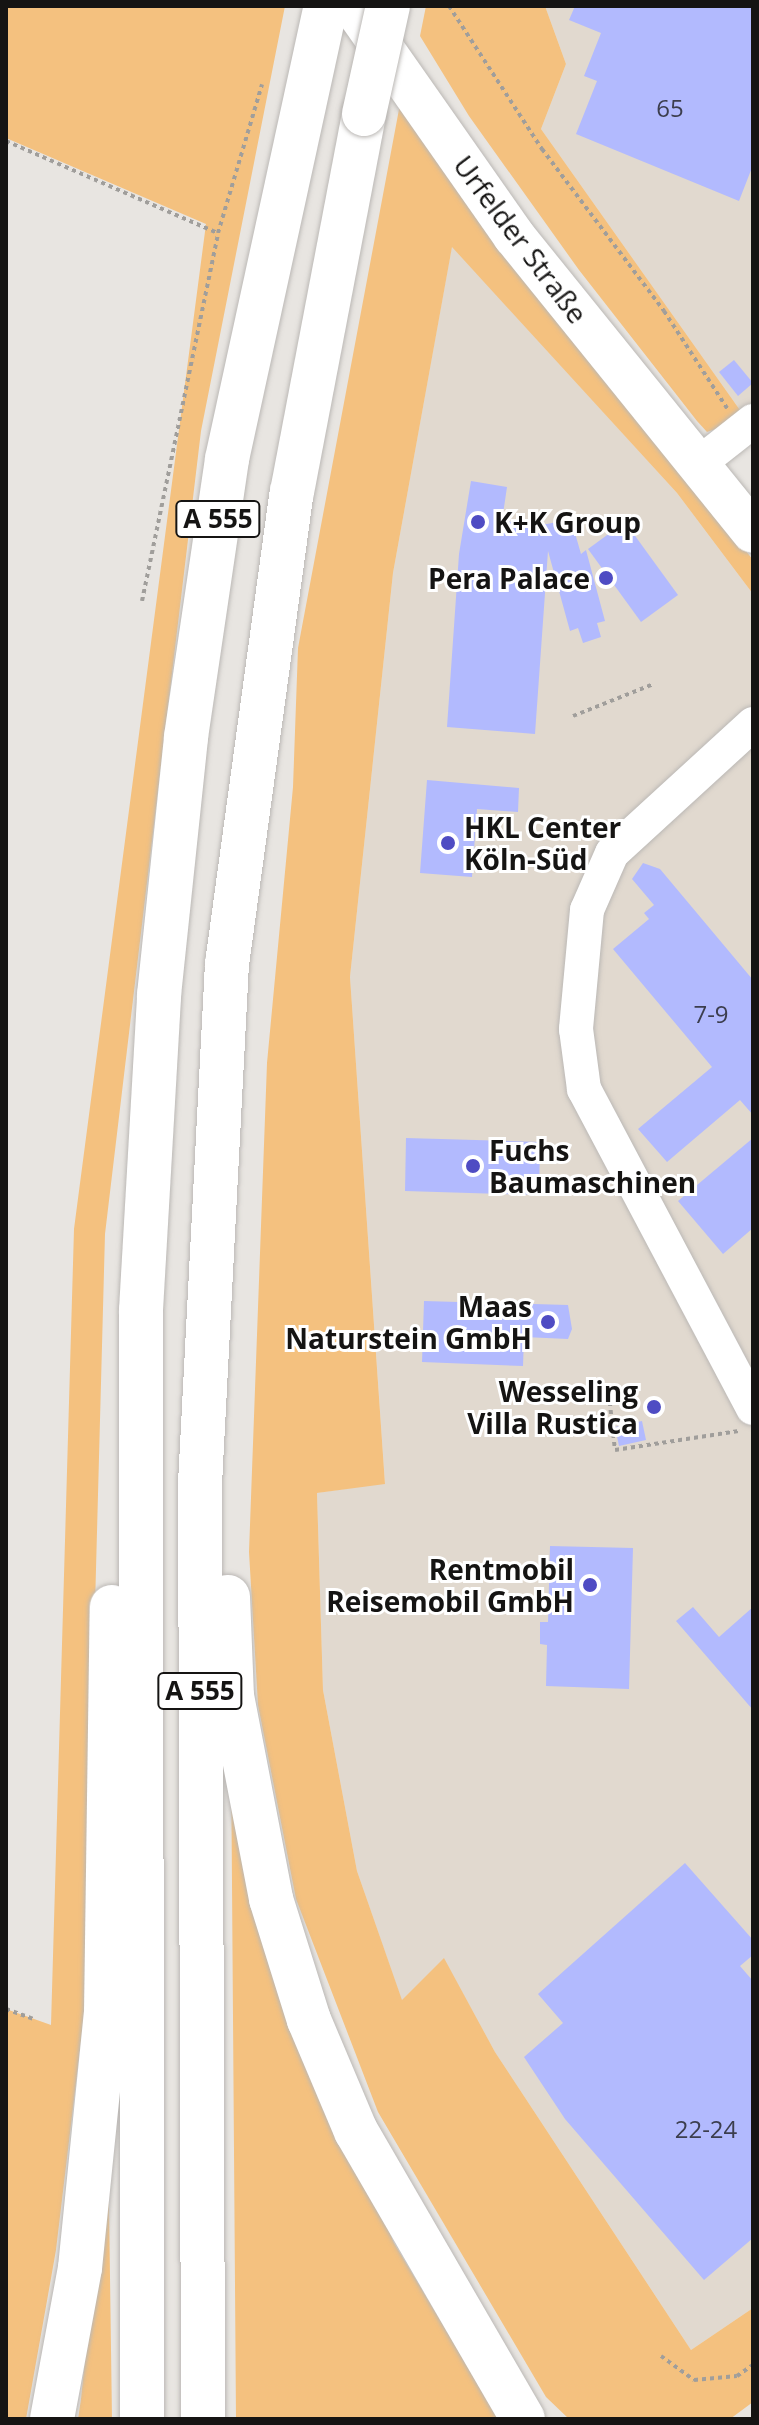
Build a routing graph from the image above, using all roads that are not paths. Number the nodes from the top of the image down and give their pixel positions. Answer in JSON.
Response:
{"nodes":[{"id":1,"x":326,"y":6,"type":"edge"},
{"id":2,"x":353,"y":6,"type":"edge"},
{"id":3,"x":388,"y":6,"type":"edge"},
{"id":4,"x":747,"y":425,"type":"edge"},
{"id":5,"x":697,"y":465,"type":"junction"},
{"id":6,"x":753,"y":532,"type":"edge"},
{"id":7,"x":753,"y":724,"type":"edge"},
{"id":8,"x":227,"y":964,"type":"junction"},
{"id":9,"x":141,"y":1310,"type":"junction"},
{"id":10,"x":753,"y":1408,"type":"edge"},
{"id":11,"x":523,"y":2418,"type":"edge"},
{"id":12,"x":52,"y":2419,"type":"edge"},
{"id":13,"x":142,"y":2419,"type":"edge"},
{"id":14,"x":203,"y":2419,"type":"edge"}],
"edges":[{"from":1,"to":9,"type":"highway","number":"A 555"},
{"from":2,"to":5,"type":"main road","name":"Urfelder Straße"},
{"from":3,"to":8,"type":"highway","number":"A 555","bridge":true},
{"from":4,"to":5,"type":"street"},
{"from":5,"to":6,"type":"main road","name":"Urfelder Straße"},
{"from":7,"to":10,"type":"street"},
{"from":8,"to":11,"type":"highway"},
{"from":8,"to":14,"type":"highway","number":"A 555"},
{"from":9,"to":12,"type":"highway"},
{"from":9,"to":13,"type":"highway","number":"A 555"}]}
